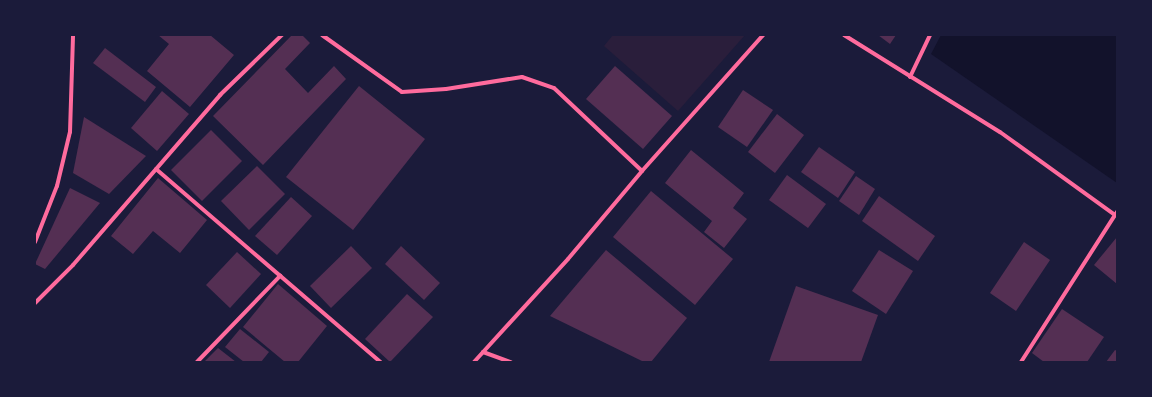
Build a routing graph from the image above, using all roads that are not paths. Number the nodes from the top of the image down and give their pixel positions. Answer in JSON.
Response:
{"nodes":[{"id":1,"x":73,"y":35,"type":"edge"},
{"id":2,"x":282,"y":35,"type":"edge"},
{"id":3,"x":322,"y":35,"type":"edge"},
{"id":4,"x":763,"y":35,"type":"edge"},
{"id":5,"x":844,"y":35,"type":"edge"},
{"id":6,"x":930,"y":35,"type":"edge"},
{"id":7,"x":910,"y":77,"type":"junction"},
{"id":8,"x":156,"y":169,"type":"junction"},
{"id":9,"x":642,"y":171,"type":"junction"},
{"id":10,"x":1116,"y":214,"type":"edge"},
{"id":11,"x":35,"y":242,"type":"edge"},
{"id":12,"x":280,"y":276,"type":"junction"},
{"id":13,"x":35,"y":303,"type":"edge"},
{"id":14,"x":483,"y":352,"type":"junction"},
{"id":15,"x":197,"y":362,"type":"edge"},
{"id":16,"x":380,"y":362,"type":"edge"},
{"id":17,"x":474,"y":362,"type":"edge"},
{"id":18,"x":511,"y":362,"type":"edge"},
{"id":19,"x":1021,"y":362,"type":"edge"}],
"edges":[{"from":1,"to":11,"type":"street"},
{"from":2,"to":8,"type":"street"},
{"from":3,"to":9,"type":"street"},
{"from":4,"to":9,"type":"street"},
{"from":5,"to":7,"type":"street"},
{"from":6,"to":7,"type":"street"},
{"from":7,"to":10,"type":"street"},
{"from":8,"to":12,"type":"street"},
{"from":8,"to":13,"type":"street"},
{"from":9,"to":14,"type":"street"},
{"from":10,"to":19,"type":"street"},
{"from":12,"to":15,"type":"street"},
{"from":12,"to":16,"type":"street"},
{"from":14,"to":17,"type":"street"},
{"from":14,"to":18,"type":"street"}]}
